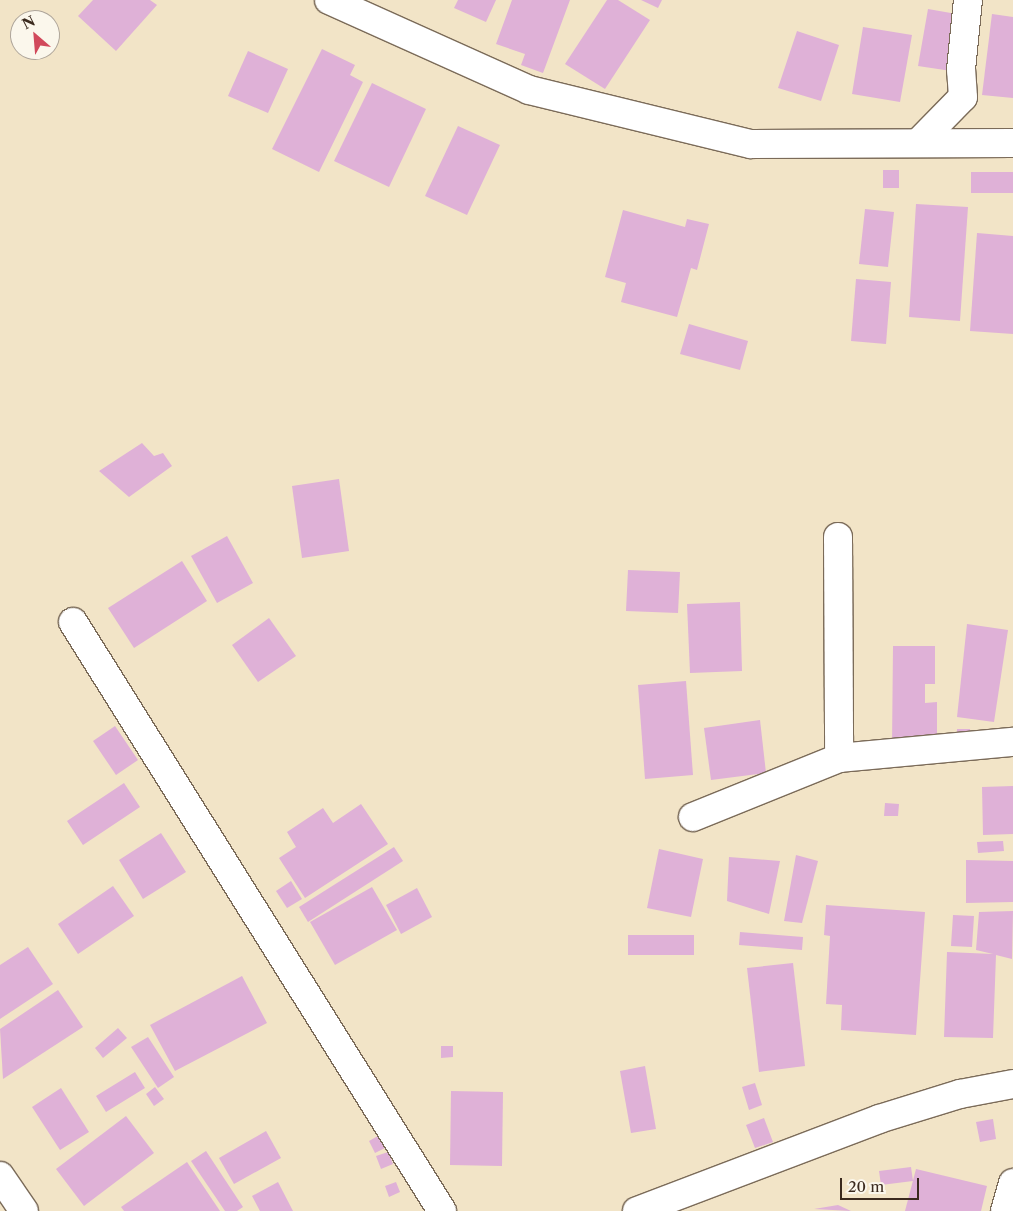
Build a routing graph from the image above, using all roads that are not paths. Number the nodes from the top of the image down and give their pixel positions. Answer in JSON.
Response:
{"nodes":[{"id":1,"x":330,"y":0,"type":"edge"},
{"id":2,"x":968,"y":0,"type":"edge"},
{"id":3,"x":918,"y":143,"type":"junction"},
{"id":4,"x":1013,"y":143,"type":"edge"},
{"id":5,"x":838,"y":537,"type":"dead end"},
{"id":6,"x":73,"y":622,"type":"dead end"},
{"id":7,"x":1013,"y":742,"type":"edge"},
{"id":8,"x":839,"y":758,"type":"junction"},
{"id":9,"x":693,"y":817,"type":"dead end"},
{"id":10,"x":1013,"y":1084,"type":"edge"},
{"id":11,"x":0,"y":1176,"type":"edge"},
{"id":12,"x":1013,"y":1183,"type":"edge"},
{"id":13,"x":24,"y":1211,"type":"edge"},
{"id":14,"x":442,"y":1211,"type":"edge"},
{"id":15,"x":637,"y":1211,"type":"edge"},
{"id":16,"x":1005,"y":1211,"type":"edge"}],
"edges":[{"from":1,"to":3,"type":"street"},
{"from":2,"to":3,"type":"street"},
{"from":3,"to":4,"type":"street"},
{"from":5,"to":8,"type":"street"},
{"from":6,"to":14,"type":"street"},
{"from":7,"to":8,"type":"street"},
{"from":8,"to":9,"type":"street"},
{"from":10,"to":15,"type":"street"},
{"from":11,"to":13,"type":"street"},
{"from":12,"to":16,"type":"street"}]}
